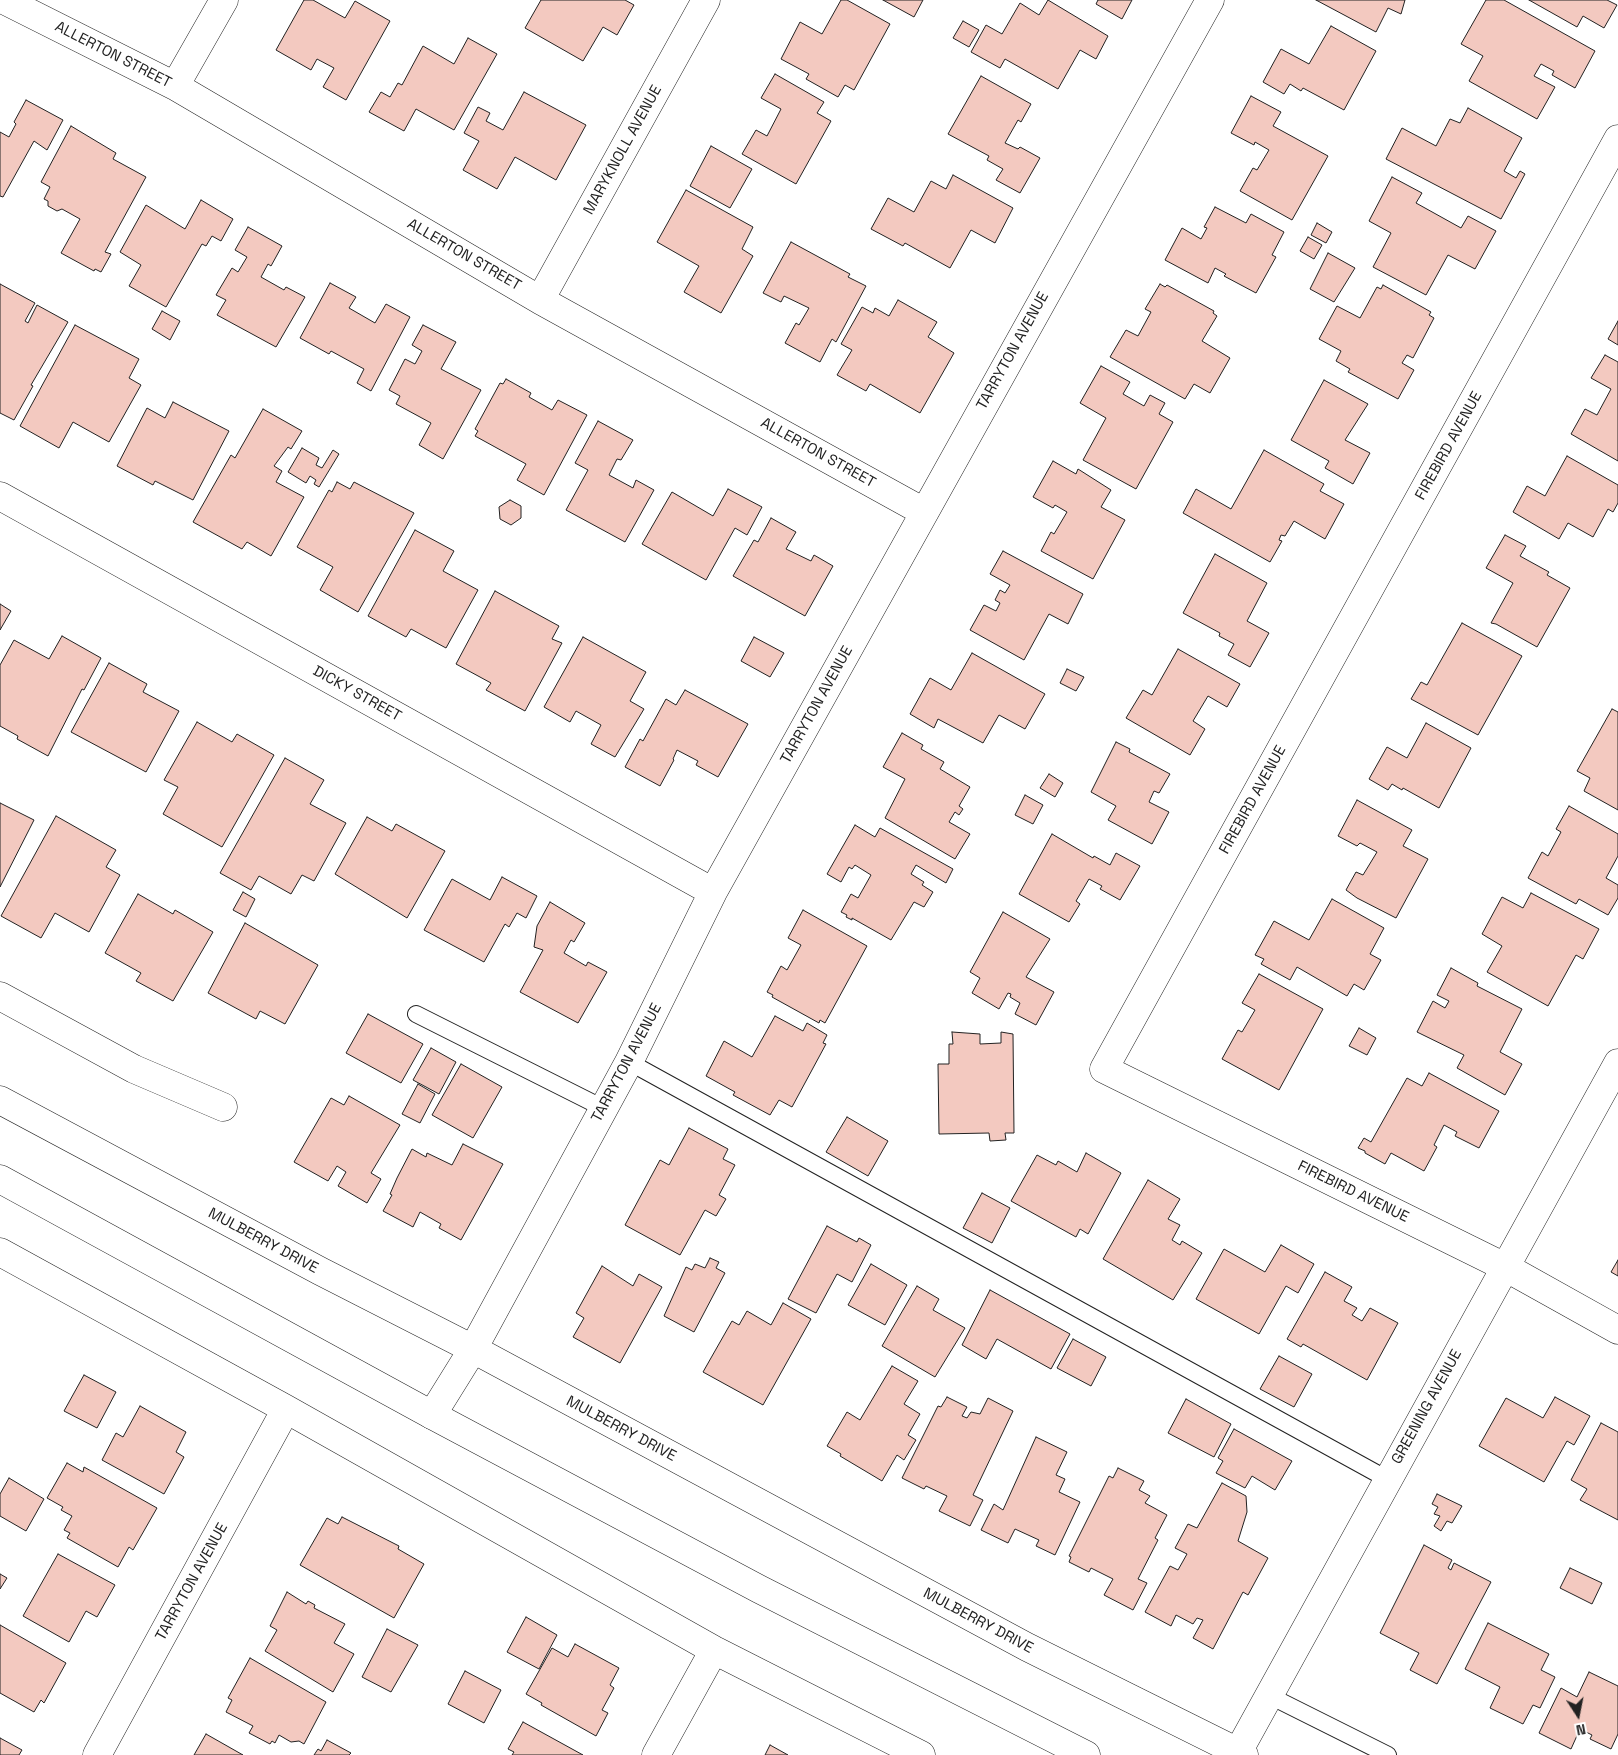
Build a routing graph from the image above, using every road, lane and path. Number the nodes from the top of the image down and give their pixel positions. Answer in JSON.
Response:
{"nodes":[{"id":1,"x":4,"y":0,"type":"edge"},
{"id":2,"x":224,"y":0,"type":"edge"},
{"id":3,"x":706,"y":0,"type":"edge"},
{"id":4,"x":1210,"y":0,"type":"edge"},
{"id":5,"x":175,"y":86,"type":"junction"},
{"id":6,"x":1618,"y":140,"type":"edge"},
{"id":7,"x":540,"y":300,"type":"junction"},
{"id":8,"x":0,"y":496,"type":"edge"},
{"id":9,"x":924,"y":512,"type":"junction"},
{"id":10,"x":713,"y":892,"type":"junction"},
{"id":11,"x":0,"y":996,"type":"edge"},
{"id":12,"x":416,"y":1014,"type":"dead end"},
{"id":13,"x":629,"y":1062,"type":"junction"},
{"id":14,"x":1618,"y":1063,"type":"edge"},
{"id":15,"x":0,"y":1100,"type":"edge"},
{"id":16,"x":223,"y":1107,"type":"dead end"},
{"id":17,"x":603,"y":1108,"type":"junction"},
{"id":18,"x":0,"y":1179,"type":"edge"},
{"id":19,"x":0,"y":1252,"type":"edge"},
{"id":20,"x":1505,"y":1267,"type":"junction"},
{"id":21,"x":1618,"y":1330,"type":"edge"},
{"id":22,"x":472,"y":1349,"type":"junction"},
{"id":23,"x":286,"y":1409,"type":"junction"},
{"id":24,"x":432,"y":1415,"type":"junction"},
{"id":25,"x":1387,"y":1479,"type":"junction"},
{"id":26,"x":714,"y":1650,"type":"junction"},
{"id":27,"x":1268,"y":1695,"type":"junction"},
{"id":28,"x":1241,"y":1753,"type":"edge"},
{"id":29,"x":97,"y":1755,"type":"edge"},
{"id":30,"x":656,"y":1755,"type":"edge"},
{"id":31,"x":922,"y":1755,"type":"edge"},
{"id":32,"x":1086,"y":1755,"type":"edge"},
{"id":33,"x":1388,"y":1755,"type":"edge"}],
"edges":[{"from":1,"to":5,"type":"street","name":"ALLERTON STREET"},
{"from":2,"to":5,"type":"street"},
{"from":3,"to":7,"type":"street","name":"MARYKNOLL AVENUE"},
{"from":4,"to":9,"type":"street","name":"TARRYTON AVENUE"},
{"from":5,"to":7,"type":"street","name":"ALLERTON STREET"},
{"from":6,"to":20,"type":"street","name":"FIREBIRD AVENUE"},
{"from":7,"to":9,"type":"street","name":"ALLERTON STREET"},
{"from":8,"to":10,"type":"street","name":"DICKY STREET"},
{"from":9,"to":10,"type":"street","name":"TARRYTON AVENUE"},
{"from":10,"to":13,"type":"street","name":"TARRYTON AVENUE"},
{"from":11,"to":16,"type":"street"},
{"from":12,"to":17,"type":"lane"},
{"from":13,"to":17,"type":"street","name":"TARRYTON AVENUE"},
{"from":13,"to":25,"type":"lane"},
{"from":14,"to":20,"type":"street","name":"GREENING AVENUE"},
{"from":15,"to":22,"type":"street","name":"MULBERRY DRIVE"},
{"from":17,"to":22,"type":"street","name":"TARRYTON AVENUE"},
{"from":18,"to":24,"type":"street"},
{"from":19,"to":23,"type":"street"},
{"from":20,"to":21,"type":"street"},
{"from":20,"to":25,"type":"street","name":"GREENING AVENUE"},
{"from":22,"to":24,"type":"street","name":"TARRYTON AVENUE"},
{"from":22,"to":28,"type":"street","name":"MULBERRY DRIVE"},
{"from":23,"to":26,"type":"street"},
{"from":23,"to":29,"type":"street","name":"TARRYTON AVENUE"},
{"from":24,"to":32,"type":"street"},
{"from":25,"to":27,"type":"street","name":"GREENING AVENUE"},
{"from":26,"to":30,"type":"street"},
{"from":26,"to":31,"type":"street"},
{"from":27,"to":28,"type":"street","name":"GREENING AVENUE"},
{"from":27,"to":33,"type":"lane"}]}
